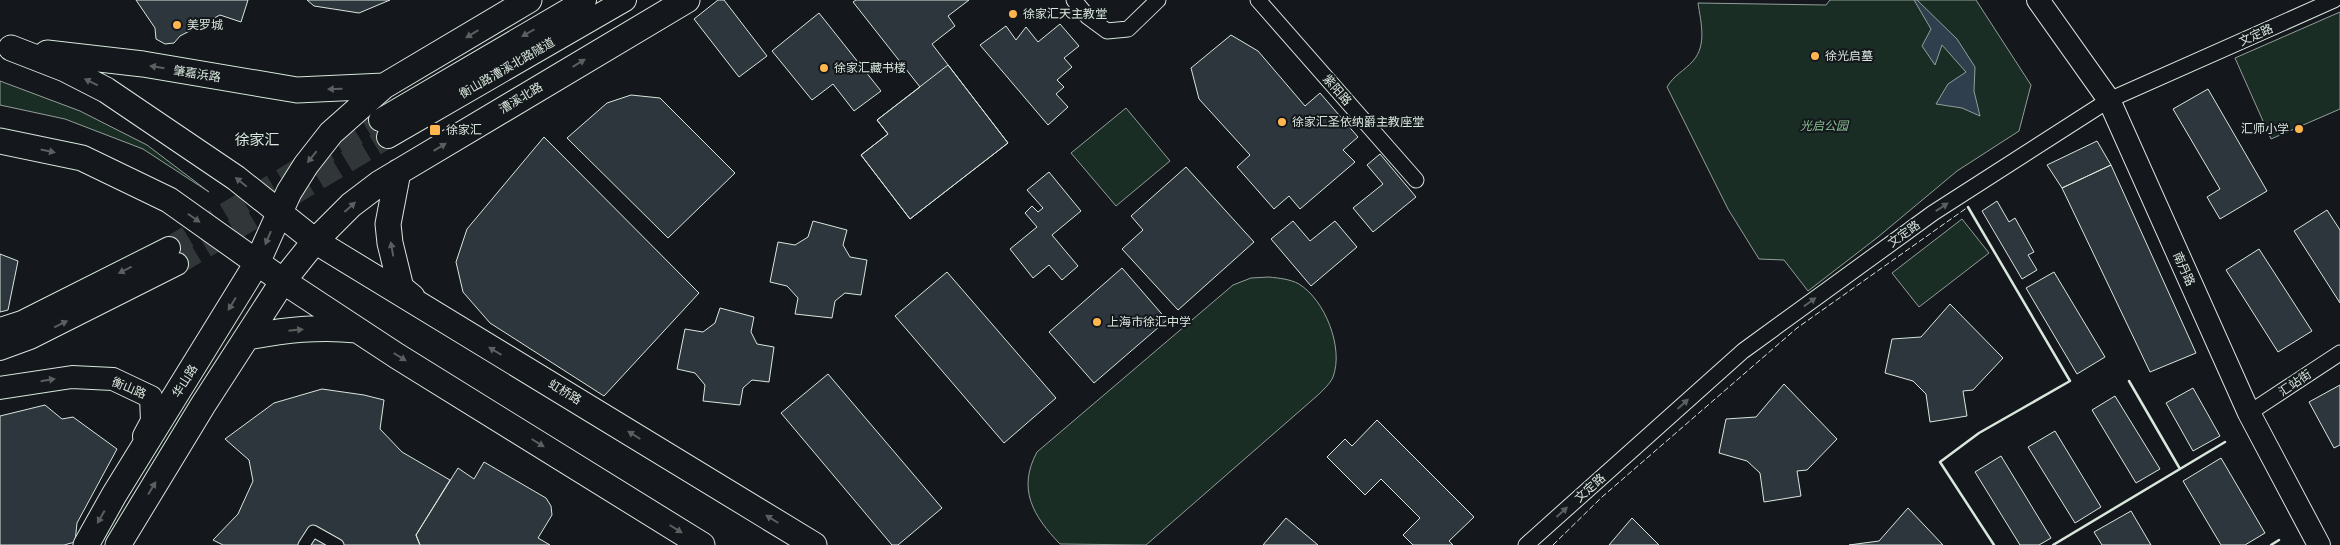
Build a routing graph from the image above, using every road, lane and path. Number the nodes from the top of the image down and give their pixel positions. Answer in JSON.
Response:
{"nodes":[{"id":1,"x":529,"y":0,"type":"edge"},
{"id":2,"x":585,"y":0,"type":"edge"},
{"id":3,"x":625,"y":0,"type":"edge"},
{"id":4,"x":687,"y":0,"type":"edge"},
{"id":5,"x":1074,"y":0,"type":"edge"},
{"id":6,"x":1158,"y":0,"type":"edge"},
{"id":7,"x":1258,"y":0,"type":"edge"},
{"id":8,"x":2038,"y":0,"type":"edge"},
{"id":9,"x":2334,"y":0,"type":"edge"},
{"id":10,"x":6,"y":47,"type":"edge"},
{"id":11,"x":384,"y":86,"type":"junction"},
{"id":12,"x":2109,"y":100,"type":"junction"},
{"id":13,"x":0,"y":141,"type":"edge"},
{"id":14,"x":398,"y":172,"type":"junction"},
{"id":15,"x":1416,"y":180,"type":"dead end"},
{"id":16,"x":278,"y":214,"type":"junction"},
{"id":17,"x":315,"y":241,"type":"junction"},
{"id":18,"x":257,"y":262,"type":"junction"},
{"id":19,"x":283,"y":281,"type":"junction"},
{"id":20,"x":422,"y":304,"type":"junction"},
{"id":21,"x":0,"y":329,"type":"edge"},
{"id":22,"x":359,"y":331,"type":"junction"},
{"id":23,"x":248,"y":337,"type":"junction"},
{"id":24,"x":0,"y":349,"type":"edge"},
{"id":25,"x":2340,"y":353,"type":"edge"},
{"id":26,"x":0,"y":388,"type":"edge"},
{"id":27,"x":2249,"y":413,"type":"junction"},
{"id":28,"x":114,"y":495,"type":"junction"},
{"id":29,"x":86,"y":545,"type":"edge"},
{"id":30,"x":118,"y":545,"type":"edge"},
{"id":31,"x":304,"y":545,"type":"edge"},
{"id":32,"x":338,"y":545,"type":"edge"},
{"id":33,"x":702,"y":545,"type":"edge"},
{"id":34,"x":814,"y":545,"type":"edge"},
{"id":35,"x":1526,"y":545,"type":"edge"},
{"id":36,"x":2319,"y":545,"type":"edge"}],
"edges":[{"from":1,"to":11,"type":"main road","one_way":true},
{"from":2,"to":3,"type":"main road","name":"衡山路漕溪北路隧道","one_way":true},
{"from":14,"to":4,"type":"main road","name":"漕溪北路","one_way":true},
{"from":5,"to":6,"type":"street"},
{"from":7,"to":15,"type":"street","name":"紫阳路"},
{"from":8,"to":12,"type":"main road","name":"南丹路"},
{"from":9,"to":12,"type":"street","name":"文定路"},
{"from":11,"to":10,"type":"main road","name":"肇嘉浜路","one_way":true},
{"from":16,"to":10,"type":"main road","name":"肇嘉浜路","one_way":true},
{"from":11,"to":16,"type":"main road","one_way":true},
{"from":12,"to":27,"type":"main road","name":"南丹路"},
{"from":35,"to":12,"type":"street","name":"文定路","one_way":true},
{"from":13,"to":18,"type":"main road","one_way":true},
{"from":17,"to":14,"type":"main road","name":"漕溪北路","one_way":true},
{"from":20,"to":14,"type":"main road","one_way":true},
{"from":16,"to":17,"type":"main road","name":"肇嘉浜路"},
{"from":16,"to":18,"type":"main road","name":"华山路","one_way":true},
{"from":17,"to":19,"type":"main road"},
{"from":17,"to":20,"type":"main road","name":"虹桥路"},
{"from":18,"to":19,"type":"main road"},
{"from":18,"to":28,"type":"main road","name":"华山路","one_way":true},
{"from":19,"to":22,"type":"main road"},
{"from":19,"to":23,"type":"main road"},
{"from":34,"to":20,"type":"main road","name":"虹桥路","one_way":true},
{"from":24,"to":21,"type":"main road","one_way":true},
{"from":23,"to":22,"type":"main road","one_way":true},
{"from":22,"to":33,"type":"main road","one_way":true},
{"from":30,"to":23,"type":"main road","one_way":true},
{"from":25,"to":27,"type":"street","name":"汇站街"},
{"from":26,"to":28,"type":"main road","name":"衡山路","one_way":true},
{"from":27,"to":36,"type":"main road","name":"南丹路"},
{"from":28,"to":29,"type":"main road","name":"华山路","one_way":true},
{"from":31,"to":32,"type":"street"}]}
